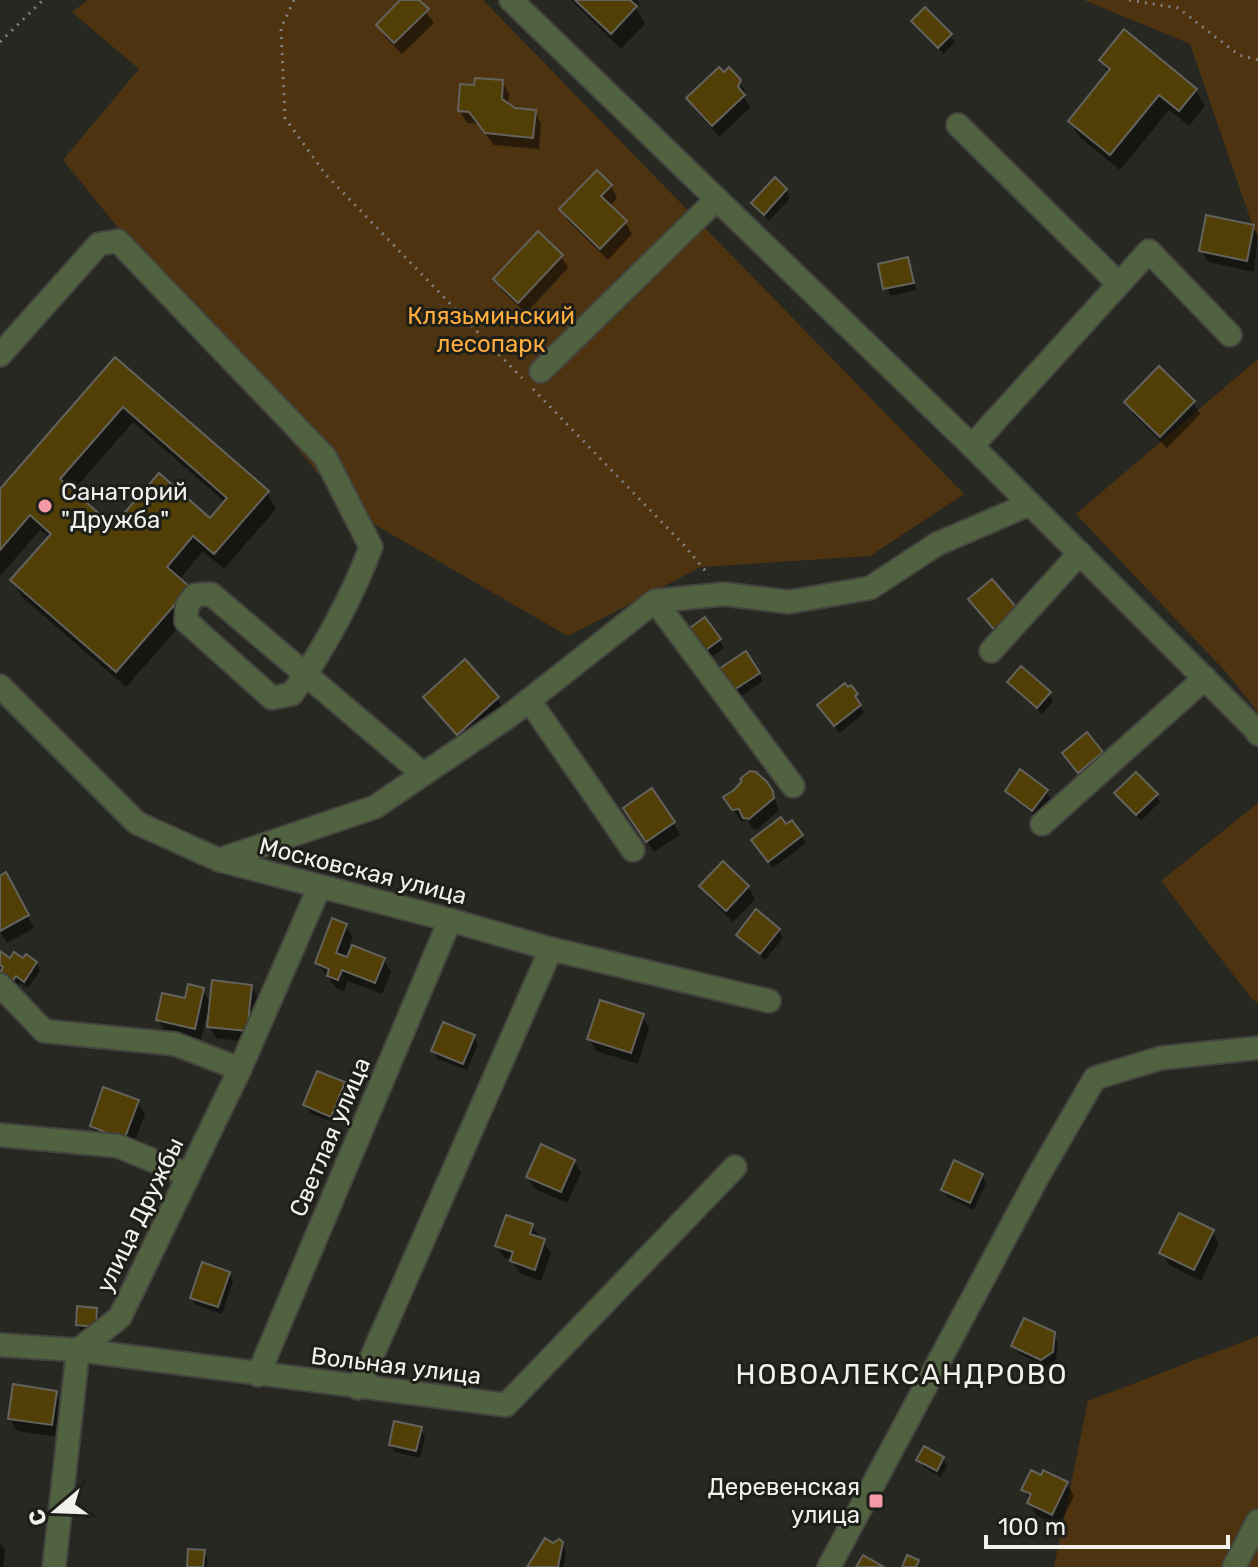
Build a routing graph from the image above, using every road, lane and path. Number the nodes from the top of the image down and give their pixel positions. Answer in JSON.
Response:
{"nodes":[{"id":1,"x":43,"y":0,"type":"edge"},
{"id":2,"x":294,"y":0,"type":"edge"},
{"id":3,"x":511,"y":0,"type":"edge"},
{"id":4,"x":1129,"y":0,"type":"edge"},
{"id":5,"x":0,"y":42,"type":"edge"},
{"id":6,"x":1258,"y":60,"type":"edge"},
{"id":7,"x":958,"y":125,"type":"dead end"},
{"id":8,"x":717,"y":199,"type":"junction"},
{"id":9,"x":1119,"y":284,"type":"junction"},
{"id":10,"x":1230,"y":335,"type":"dead end"},
{"id":11,"x":0,"y":355,"type":"edge"},
{"id":12,"x":541,"y":371,"type":"dead end"},
{"id":13,"x":972,"y":446,"type":"junction"},
{"id":14,"x":1030,"y":504,"type":"junction"},
{"id":15,"x":1080,"y":553,"type":"junction"},
{"id":16,"x":724,"y":594,"type":"junction"},
{"id":17,"x":655,"y":601,"type":"junction"},
{"id":18,"x":991,"y":651,"type":"dead end"},
{"id":19,"x":306,"y":674,"type":"junction"},
{"id":20,"x":1205,"y":678,"type":"junction"},
{"id":21,"x":0,"y":686,"type":"edge"},
{"id":22,"x":529,"y":700,"type":"junction"},
{"id":23,"x":1258,"y":734,"type":"edge"},
{"id":24,"x":423,"y":774,"type":"junction"},
{"id":25,"x":793,"y":786,"type":"dead end"},
{"id":26,"x":1042,"y":824,"type":"dead end"},
{"id":27,"x":633,"y":850,"type":"dead end"},
{"id":28,"x":219,"y":860,"type":"junction"},
{"id":29,"x":319,"y":888,"type":"junction"},
{"id":30,"x":450,"y":920,"type":"junction"},
{"id":31,"x":551,"y":949,"type":"junction"},
{"id":32,"x":0,"y":985,"type":"edge"},
{"id":33,"x":769,"y":1001,"type":"dead end"},
{"id":34,"x":1258,"y":1048,"type":"edge"},
{"id":35,"x":240,"y":1069,"type":"junction"},
{"id":36,"x":0,"y":1135,"type":"edge"},
{"id":37,"x":735,"y":1167,"type":"dead end"},
{"id":38,"x":188,"y":1175,"type":"junction"},
{"id":39,"x":0,"y":1345,"type":"edge"},
{"id":40,"x":78,"y":1350,"type":"junction"},
{"id":41,"x":258,"y":1375,"type":"junction"},
{"id":42,"x":358,"y":1388,"type":"junction"},
{"id":43,"x":1258,"y":1521,"type":"edge"},
{"id":44,"x":54,"y":1567,"type":"edge"},
{"id":45,"x":829,"y":1567,"type":"edge"},
{"id":46,"x":1234,"y":1567,"type":"edge"}],
"edges":[{"from":1,"to":5,"type":"path"},
{"from":2,"to":16,"type":"path"},
{"from":3,"to":8,"type":"street"},
{"from":4,"to":6,"type":"path"},
{"from":7,"to":9,"type":"street"},
{"from":8,"to":12,"type":"street"},
{"from":8,"to":13,"type":"street"},
{"from":9,"to":10,"type":"street"},
{"from":9,"to":13,"type":"street"},
{"from":11,"to":19,"type":"street"},
{"from":13,"to":14,"type":"street"},
{"from":14,"to":15,"type":"street"},
{"from":14,"to":16,"type":"street"},
{"from":15,"to":18,"type":"street"},
{"from":15,"to":20,"type":"street"},
{"from":16,"to":17,"type":"street"},
{"from":17,"to":22,"type":"street"},
{"from":17,"to":25,"type":"street"},
{"from":19,"to":19,"type":"street"},
{"from":19,"to":24,"type":"street"},
{"from":20,"to":23,"type":"street"},
{"from":20,"to":26,"type":"street"},
{"from":21,"to":28,"type":"street","name":"Московская улица"},
{"from":22,"to":24,"type":"street"},
{"from":22,"to":27,"type":"street"},
{"from":24,"to":28,"type":"street"},
{"from":28,"to":29,"type":"street","name":"Московская улица"},
{"from":29,"to":30,"type":"street","name":"Московская улица"},
{"from":29,"to":35,"type":"street","name":"улица Дружбы"},
{"from":30,"to":31,"type":"street","name":"Московская улица"},
{"from":30,"to":41,"type":"street","name":"Светлая улица"},
{"from":31,"to":33,"type":"street","name":"Московская улица"},
{"from":31,"to":42,"type":"street"},
{"from":32,"to":35,"type":"street"},
{"from":34,"to":45,"type":"street"},
{"from":35,"to":38,"type":"street","name":"улица Дружбы"},
{"from":36,"to":38,"type":"street"},
{"from":37,"to":42,"type":"street","name":"Вольная улица"},
{"from":38,"to":40,"type":"street","name":"улица Дружбы"},
{"from":39,"to":40,"type":"street","name":"Вольная улица"},
{"from":40,"to":41,"type":"street","name":"Вольная улица"},
{"from":40,"to":44,"type":"street"},
{"from":41,"to":42,"type":"street","name":"Вольная улица"},
{"from":43,"to":46,"type":"street"}]}
